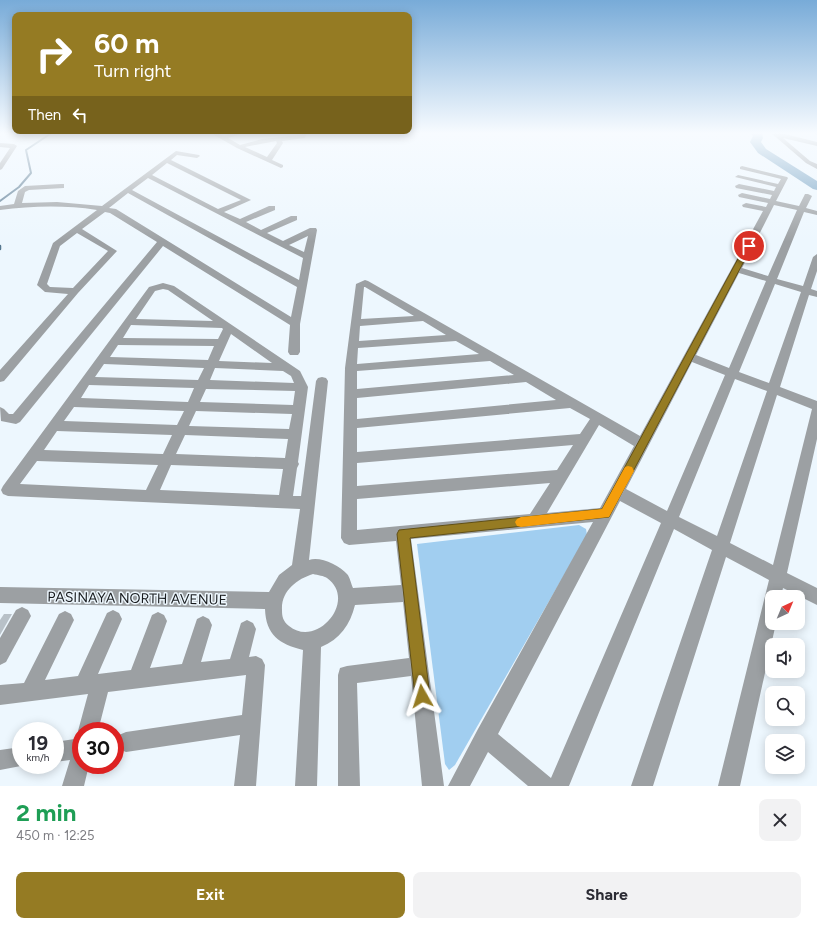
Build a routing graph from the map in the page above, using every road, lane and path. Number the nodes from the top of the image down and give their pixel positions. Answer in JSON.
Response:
{"nodes":[{"id":1,"x":155,"y":169,"type":"edge"},
{"id":2,"x":184,"y":169,"type":"edge"},
{"id":3,"x":740,"y":172,"type":"dead end"},
{"id":4,"x":147,"y":175,"type":"junction"},
{"id":5,"x":61,"y":186,"type":"dead end"},
{"id":6,"x":739,"y":186,"type":"dead end"},
{"id":7,"x":127,"y":190,"type":"junction"},
{"id":8,"x":742,"y":195,"type":"dead end"},
{"id":9,"x":808,"y":196,"type":"dead end"},
{"id":10,"x":774,"y":198,"type":"junction"},
{"id":11,"x":746,"y":205,"type":"dead end"},
{"id":12,"x":15,"y":206,"type":"junction"},
{"id":13,"x":0,"y":208,"type":"edge"},
{"id":14,"x":103,"y":208,"type":"junction"},
{"id":15,"x":272,"y":208,"type":"dead end"},
{"id":16,"x":801,"y":210,"type":"junction"},
{"id":17,"x":219,"y":212,"type":"junction"},
{"id":18,"x":817,"y":214,"type":"edge"},
{"id":19,"x":294,"y":218,"type":"dead end"},
{"id":20,"x":240,"y":222,"type":"junction"},
{"id":21,"x":76,"y":229,"type":"junction"},
{"id":22,"x":261,"y":233,"type":"junction"},
{"id":23,"x":162,"y":242,"type":"junction"},
{"id":24,"x":284,"y":244,"type":"junction"},
{"id":25,"x":308,"y":257,"type":"junction"},
{"id":26,"x":817,"y":257,"type":"edge"},
{"id":27,"x":736,"y":269,"type":"junction"},
{"id":28,"x":772,"y":280,"type":"junction"},
{"id":29,"x":302,"y":286,"type":"junction"},
{"id":30,"x":75,"y":291,"type":"junction"},
{"id":31,"x":812,"y":292,"type":"edge"},
{"id":32,"x":426,"y":318,"type":"junction"},
{"id":33,"x":128,"y":322,"type":"junction"},
{"id":34,"x":355,"y":323,"type":"junction"},
{"id":35,"x":295,"y":324,"type":"junction"},
{"id":36,"x":227,"y":326,"type":"junction"},
{"id":37,"x":458,"y":337,"type":"junction"},
{"id":38,"x":114,"y":340,"type":"junction"},
{"id":39,"x":220,"y":343,"type":"junction"},
{"id":40,"x":353,"y":345,"type":"junction"},
{"id":41,"x":294,"y":352,"type":"dead end"},
{"id":42,"x":493,"y":357,"type":"junction"},
{"id":43,"x":689,"y":357,"type":"junction"},
{"id":44,"x":101,"y":360,"type":"junction"},
{"id":45,"x":211,"y":363,"type":"junction"},
{"id":46,"x":286,"y":367,"type":"junction"},
{"id":47,"x":351,"y":368,"type":"junction"},
{"id":48,"x":732,"y":373,"type":"junction"},
{"id":49,"x":0,"y":378,"type":"edge"},
{"id":50,"x":528,"y":378,"type":"junction"},
{"id":51,"x":86,"y":381,"type":"junction"},
{"id":52,"x":322,"y":381,"type":"dead end"},
{"id":53,"x":201,"y":384,"type":"junction"},
{"id":54,"x":302,"y":387,"type":"junction"},
{"id":55,"x":774,"y":389,"type":"junction"},
{"id":56,"x":351,"y":394,"type":"junction"},
{"id":57,"x":70,"y":402,"type":"junction"},
{"id":58,"x":572,"y":403,"type":"junction"},
{"id":59,"x":191,"y":406,"type":"junction"},
{"id":60,"x":817,"y":406,"type":"edge"},
{"id":61,"x":299,"y":410,"type":"junction"},
{"id":62,"x":817,"y":411,"type":"edge"},
{"id":63,"x":0,"y":412,"type":"edge"},
{"id":64,"x":597,"y":418,"type":"junction"},
{"id":65,"x":351,"y":424,"type":"junction"},
{"id":66,"x":53,"y":426,"type":"junction"},
{"id":67,"x":180,"y":430,"type":"junction"},
{"id":68,"x":296,"y":434,"type":"junction"},
{"id":69,"x":584,"y":439,"type":"junction"},
{"id":70,"x":642,"y":444,"type":"junction"},
{"id":71,"x":33,"y":455,"type":"junction"},
{"id":72,"x":350,"y":458,"type":"junction"},
{"id":73,"x":166,"y":460,"type":"junction"},
{"id":74,"x":292,"y":464,"type":"junction"},
{"id":75,"x":561,"y":476,"type":"junction"},
{"id":76,"x":617,"y":492,"type":"junction"},
{"id":77,"x":349,"y":493,"type":"junction"},
{"id":78,"x":150,"y":496,"type":"junction"},
{"id":79,"x":285,"y":502,"type":"junction"},
{"id":80,"x":308,"y":503,"type":"junction"},
{"id":81,"x":605,"y":514,"type":"junction"},
{"id":82,"x":671,"y":520,"type":"junction"},
{"id":83,"x":534,"y":521,"type":"junction"},
{"id":84,"x":403,"y":534,"type":"junction"},
{"id":85,"x":722,"y":547,"type":"junction"},
{"id":86,"x":300,"y":569,"type":"junction"},
{"id":87,"x":778,"y":576,"type":"junction"},
{"id":88,"x":775,"y":590,"type":"edge"},
{"id":89,"x":410,"y":593,"type":"junction"},
{"id":90,"x":0,"y":595,"type":"edge"},
{"id":91,"x":347,"y":597,"type":"junction"},
{"id":92,"x":817,"y":597,"type":"edge"},
{"id":93,"x":273,"y":601,"type":"junction"},
{"id":94,"x":22,"y":616,"type":"dead end"},
{"id":95,"x":113,"y":619,"type":"dead end"},
{"id":96,"x":65,"y":620,"type":"dead end"},
{"id":97,"x":158,"y":621,"type":"dead end"},
{"id":98,"x":203,"y":625,"type":"dead end"},
{"id":99,"x":247,"y":629,"type":"dead end"},
{"id":100,"x":766,"y":630,"type":"edge"},
{"id":101,"x":312,"y":640,"type":"junction"},
{"id":102,"x":0,"y":656,"type":"edge"},
{"id":103,"x":419,"y":666,"type":"junction"},
{"id":104,"x":237,"y":667,"type":"junction"},
{"id":105,"x":189,"y":673,"type":"junction"},
{"id":106,"x":137,"y":679,"type":"junction"},
{"id":107,"x":93,"y":684,"type":"junction"},
{"id":108,"x":30,"y":691,"type":"junction"},
{"id":109,"x":0,"y":695,"type":"edge"},
{"id":110,"x":89,"y":722,"type":"edge"},
{"id":111,"x":250,"y":724,"type":"junction"},
{"id":112,"x":485,"y":736,"type":"junction"},
{"id":113,"x":126,"y":742,"type":"dead end"},
{"id":114,"x":12,"y":758,"type":"edge"},
{"id":115,"x":0,"y":760,"type":"edge"},
{"id":116,"x":76,"y":774,"type":"edge"},
{"id":117,"x":73,"y":786,"type":"edge"},
{"id":118,"x":245,"y":786,"type":"edge"},
{"id":119,"x":306,"y":786,"type":"edge"},
{"id":120,"x":349,"y":786,"type":"edge"},
{"id":121,"x":433,"y":786,"type":"edge"},
{"id":122,"x":458,"y":786,"type":"edge"},
{"id":123,"x":544,"y":786,"type":"edge"},
{"id":124,"x":558,"y":786,"type":"edge"},
{"id":125,"x":642,"y":786,"type":"edge"},
{"id":126,"x":729,"y":786,"type":"edge"}],
"edges":[{"from":1,"to":4,"type":"street"},
{"from":2,"to":17,"type":"street"},
{"from":3,"to":10,"type":"street"},
{"from":4,"to":7,"type":"street"},
{"from":4,"to":17,"type":"street"},
{"from":5,"to":12,"type":"street"},
{"from":6,"to":10,"type":"street"},
{"from":7,"to":14,"type":"street"},
{"from":7,"to":29,"type":"street"},
{"from":8,"to":10,"type":"street"},
{"from":9,"to":16,"type":"street"},
{"from":10,"to":11,"type":"street"},
{"from":10,"to":16,"type":"street"},
{"from":10,"to":27,"type":"street"},
{"from":12,"to":13,"type":"street"},
{"from":12,"to":14,"type":"street"},
{"from":14,"to":21,"type":"street"},
{"from":14,"to":23,"type":"street"},
{"from":15,"to":20,"type":"street"},
{"from":16,"to":18,"type":"street"},
{"from":16,"to":28,"type":"street"},
{"from":17,"to":20,"type":"street"},
{"from":19,"to":22,"type":"street"},
{"from":20,"to":22,"type":"street"},
{"from":21,"to":30,"type":"street"},
{"from":21,"to":30,"type":"street"},
{"from":22,"to":24,"type":"street"},
{"from":23,"to":35,"type":"street"},
{"from":23,"to":63,"type":"street"},
{"from":24,"to":25,"type":"street"},
{"from":24,"to":25,"type":"street"},
{"from":25,"to":29,"type":"street"},
{"from":26,"to":31,"type":"street"},
{"from":27,"to":28,"type":"street"},
{"from":27,"to":43,"type":"street"},
{"from":28,"to":31,"type":"street"},
{"from":28,"to":48,"type":"street"},
{"from":29,"to":35,"type":"street"},
{"from":30,"to":49,"type":"street"},
{"from":31,"to":55,"type":"street"},
{"from":32,"to":34,"type":"street"},
{"from":32,"to":34,"type":"street"},
{"from":32,"to":37,"type":"street"},
{"from":33,"to":36,"type":"street"},
{"from":33,"to":36,"type":"street"},
{"from":33,"to":38,"type":"street"},
{"from":34,"to":40,"type":"street"},
{"from":35,"to":41,"type":"street"},
{"from":36,"to":39,"type":"street"},
{"from":36,"to":46,"type":"street"},
{"from":37,"to":40,"type":"street"},
{"from":37,"to":42,"type":"street"},
{"from":38,"to":39,"type":"street"},
{"from":38,"to":44,"type":"street"},
{"from":39,"to":45,"type":"street"},
{"from":40,"to":47,"type":"street"},
{"from":42,"to":47,"type":"street"},
{"from":42,"to":50,"type":"street"},
{"from":43,"to":48,"type":"street"},
{"from":43,"to":70,"type":"street"},
{"from":44,"to":45,"type":"street"},
{"from":44,"to":51,"type":"street"},
{"from":45,"to":46,"type":"street"},
{"from":45,"to":53,"type":"street"},
{"from":46,"to":54,"type":"street"},
{"from":47,"to":56,"type":"street"},
{"from":48,"to":55,"type":"street"},
{"from":48,"to":82,"type":"street"},
{"from":50,"to":56,"type":"street"},
{"from":50,"to":58,"type":"street"},
{"from":51,"to":53,"type":"street"},
{"from":51,"to":57,"type":"street"},
{"from":52,"to":80,"type":"street"},
{"from":53,"to":54,"type":"street"},
{"from":53,"to":59,"type":"street"},
{"from":54,"to":61,"type":"street"},
{"from":55,"to":60,"type":"street"},
{"from":55,"to":85,"type":"street"},
{"from":56,"to":65,"type":"street"},
{"from":57,"to":59,"type":"street"},
{"from":57,"to":66,"type":"street"},
{"from":58,"to":64,"type":"street"},
{"from":58,"to":65,"type":"street"},
{"from":59,"to":61,"type":"street"},
{"from":59,"to":67,"type":"street"},
{"from":61,"to":68,"type":"street"},
{"from":62,"to":87,"type":"street"},
{"from":64,"to":69,"type":"street"},
{"from":64,"to":70,"type":"street"},
{"from":65,"to":72,"type":"street"},
{"from":66,"to":67,"type":"street"},
{"from":66,"to":71,"type":"street"},
{"from":67,"to":68,"type":"street"},
{"from":67,"to":73,"type":"street"},
{"from":68,"to":74,"type":"street"},
{"from":69,"to":72,"type":"street"},
{"from":69,"to":75,"type":"street"},
{"from":70,"to":76,"type":"street"},
{"from":71,"to":73,"type":"street"},
{"from":71,"to":78,"type":"street"},
{"from":72,"to":77,"type":"street"},
{"from":73,"to":74,"type":"street"},
{"from":73,"to":78,"type":"street"},
{"from":74,"to":79,"type":"street"},
{"from":75,"to":77,"type":"street"},
{"from":75,"to":83,"type":"street"},
{"from":76,"to":81,"type":"street"},
{"from":76,"to":82,"type":"street"},
{"from":77,"to":84,"type":"street"},
{"from":78,"to":79,"type":"street"},
{"from":79,"to":80,"type":"street"},
{"from":80,"to":86,"type":"street"},
{"from":81,"to":83,"type":"street"},
{"from":81,"to":112,"type":"street"},
{"from":82,"to":85,"type":"street"},
{"from":82,"to":124,"type":"street"},
{"from":83,"to":84,"type":"street"},
{"from":84,"to":89,"type":"street"},
{"from":85,"to":87,"type":"street"},
{"from":85,"to":125,"type":"street"},
{"from":86,"to":91,"type":"street"},
{"from":86,"to":93,"type":"street"},
{"from":87,"to":88,"type":"street"},
{"from":87,"to":92,"type":"street"},
{"from":89,"to":91,"type":"street"},
{"from":89,"to":103,"type":"street"},
{"from":90,"to":93,"type":"street","name":"PASINAYA NORTH AVENUE"},
{"from":91,"to":101,"type":"street"},
{"from":93,"to":101,"type":"street"},
{"from":94,"to":102,"type":"street"},
{"from":95,"to":107,"type":"street"},
{"from":96,"to":108,"type":"street"},
{"from":97,"to":106,"type":"street"},
{"from":98,"to":105,"type":"street"},
{"from":99,"to":104,"type":"street"},
{"from":100,"to":126,"type":"street"},
{"from":101,"to":119,"type":"street"},
{"from":103,"to":120,"type":"street"},
{"from":103,"to":121,"type":"street"},
{"from":104,"to":105,"type":"street"},
{"from":104,"to":111,"type":"street"},
{"from":105,"to":106,"type":"street"},
{"from":106,"to":107,"type":"street"},
{"from":107,"to":108,"type":"street"},
{"from":107,"to":110,"type":"street"},
{"from":108,"to":109,"type":"street"},
{"from":111,"to":113,"type":"street"},
{"from":111,"to":118,"type":"street"},
{"from":112,"to":122,"type":"street"},
{"from":112,"to":123,"type":"street"},
{"from":114,"to":115,"type":"street"},
{"from":116,"to":117,"type":"street"}]}
